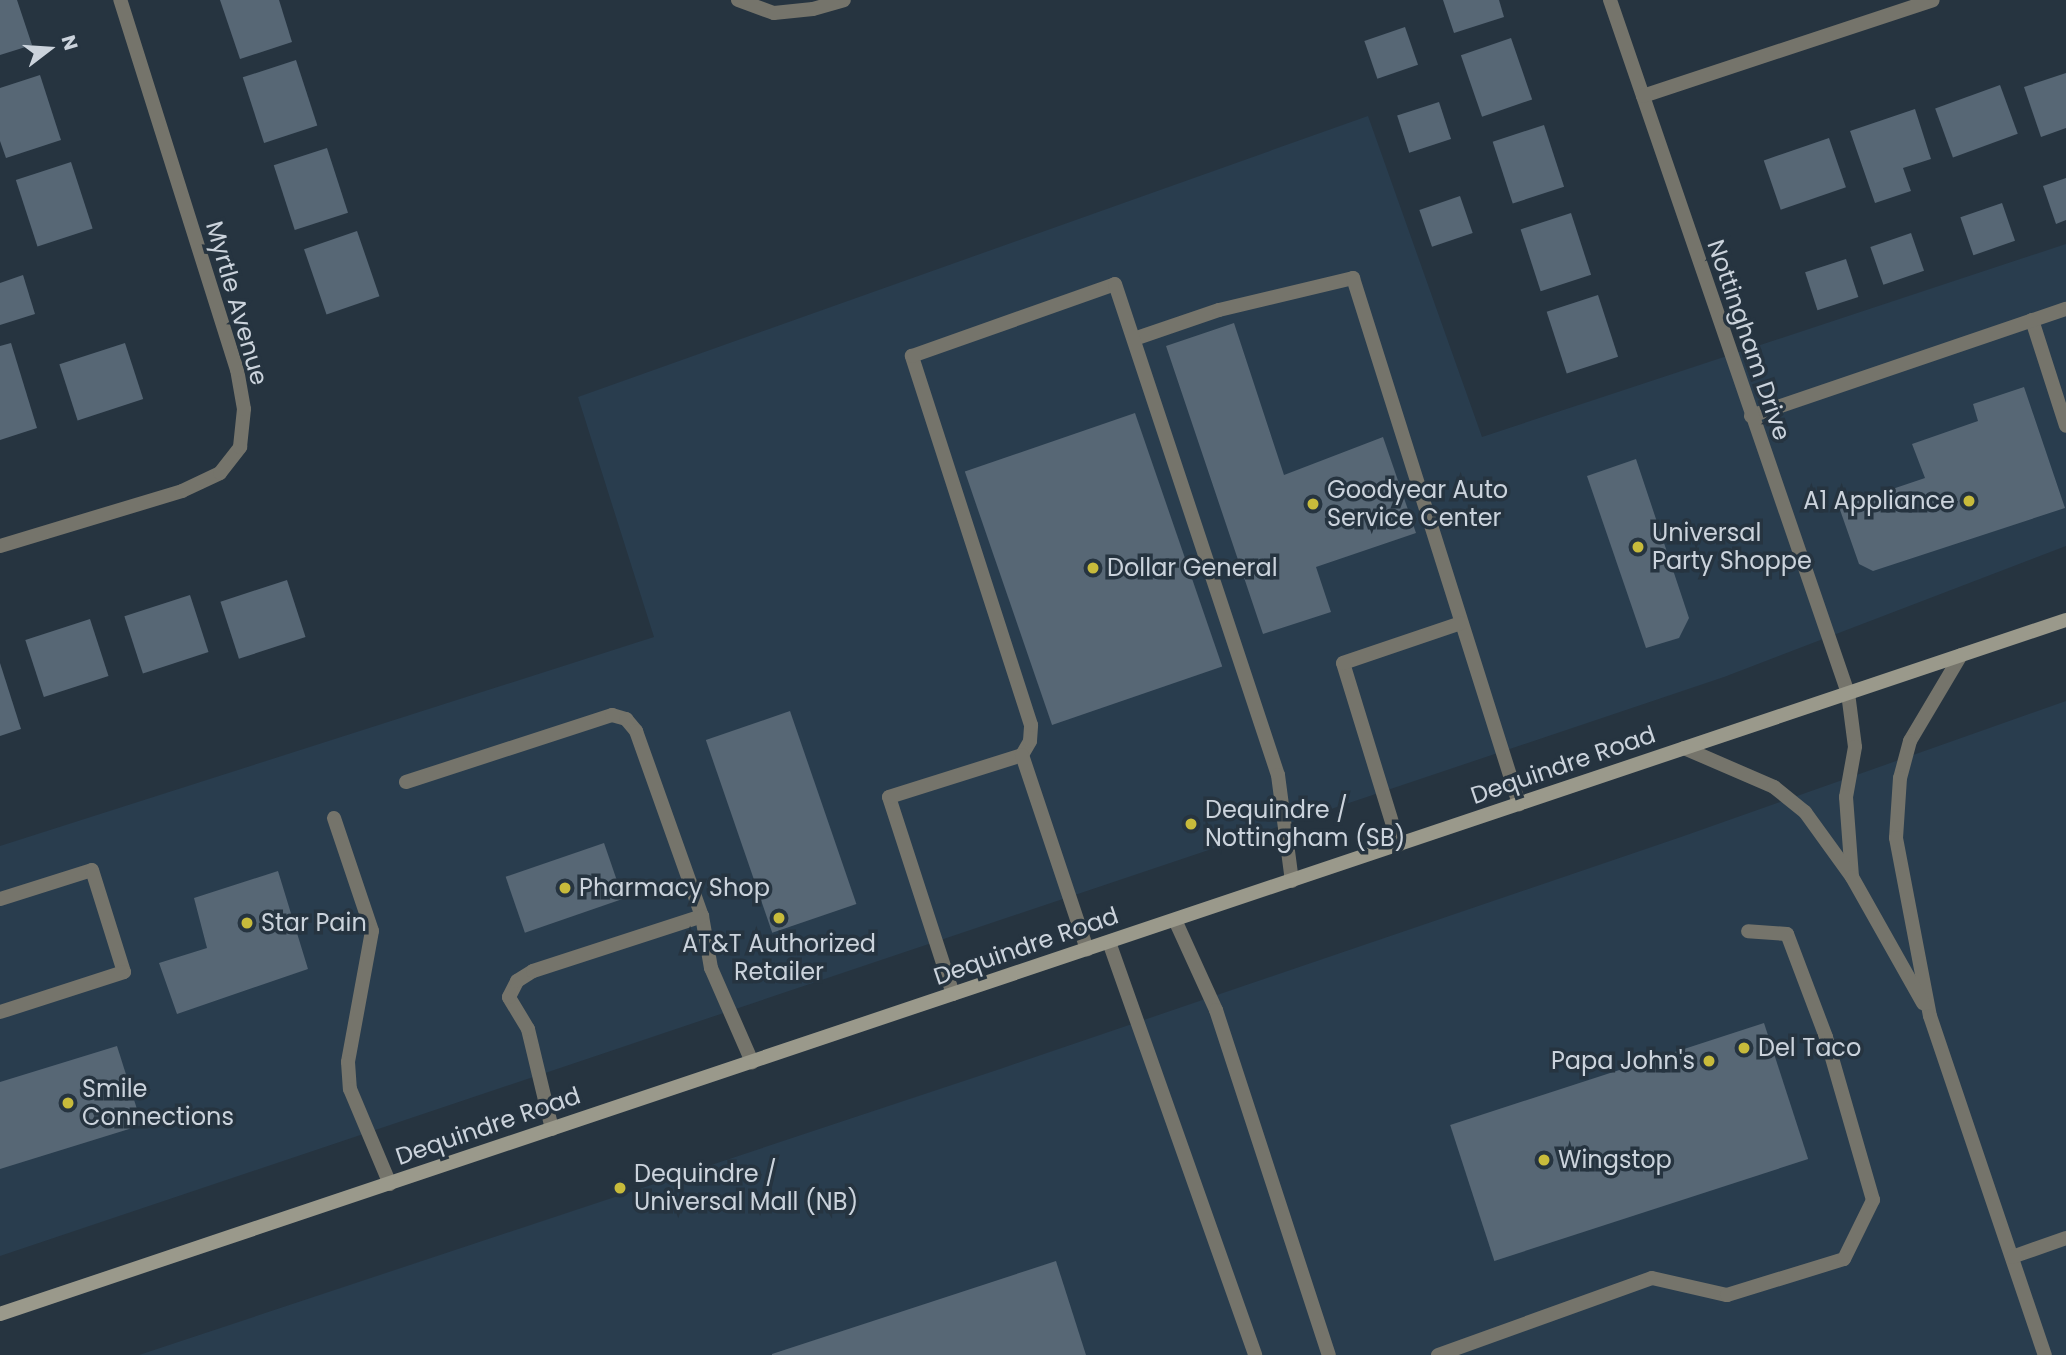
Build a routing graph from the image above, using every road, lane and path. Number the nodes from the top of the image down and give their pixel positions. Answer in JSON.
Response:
{"nodes":[{"id":1,"x":120,"y":0,"type":"edge"},
{"id":2,"x":738,"y":0,"type":"edge"},
{"id":3,"x":844,"y":0,"type":"edge"},
{"id":4,"x":1611,"y":0,"type":"edge"},
{"id":5,"x":1933,"y":0,"type":"edge"},
{"id":6,"x":1643,"y":96,"type":"junction"},
{"id":7,"x":2066,"y":309,"type":"edge"},
{"id":8,"x":2032,"y":320,"type":"junction"},
{"id":9,"x":1135,"y":339,"type":"junction"},
{"id":10,"x":1751,"y":416,"type":"junction"},
{"id":11,"x":2066,"y":426,"type":"edge"},
{"id":12,"x":0,"y":546,"type":"edge"},
{"id":13,"x":2066,"y":620,"type":"edge"},
{"id":14,"x":1461,"y":623,"type":"junction"},
{"id":15,"x":1961,"y":655,"type":"junction"},
{"id":16,"x":1848,"y":693,"type":"junction"},
{"id":17,"x":1684,"y":748,"type":"junction"},
{"id":18,"x":1022,"y":755,"type":"junction"},
{"id":19,"x":406,"y":782,"type":"dead end"},
{"id":20,"x":1519,"y":804,"type":"junction"},
{"id":21,"x":334,"y":818,"type":"dead end"},
{"id":22,"x":1399,"y":845,"type":"junction"},
{"id":23,"x":1852,"y":877,"type":"junction"},
{"id":24,"x":1292,"y":881,"type":"junction"},
{"id":25,"x":0,"y":899,"type":"edge"},
{"id":26,"x":702,"y":916,"type":"junction"},
{"id":27,"x":1174,"y":920,"type":"junction"},
{"id":28,"x":1748,"y":931,"type":"dead end"},
{"id":29,"x":1109,"y":942,"type":"junction"},
{"id":30,"x":1087,"y":949,"type":"junction"},
{"id":31,"x":953,"y":994,"type":"junction"},
{"id":32,"x":0,"y":1012,"type":"edge"},
{"id":33,"x":1930,"y":1016,"type":"junction"},
{"id":34,"x":752,"y":1062,"type":"junction"},
{"id":35,"x":552,"y":1129,"type":"junction"},
{"id":36,"x":390,"y":1184,"type":"junction"},
{"id":37,"x":2066,"y":1238,"type":"edge"},
{"id":38,"x":2012,"y":1257,"type":"junction"},
{"id":39,"x":0,"y":1314,"type":"edge"},
{"id":40,"x":1255,"y":1355,"type":"edge"},
{"id":41,"x":1329,"y":1355,"type":"edge"},
{"id":42,"x":1438,"y":1355,"type":"edge"},
{"id":43,"x":2045,"y":1355,"type":"edge"}],
"edges":[{"from":1,"to":12,"type":"street","name":"Myrtle Avenue"},
{"from":2,"to":3,"type":"street"},
{"from":4,"to":6,"type":"street","name":"Nottingham Drive"},
{"from":5,"to":6,"type":"street"},
{"from":6,"to":10,"type":"street","name":"Nottingham Drive"},
{"from":7,"to":8,"type":"street"},
{"from":8,"to":10,"type":"street"},
{"from":8,"to":11,"type":"street"},
{"from":9,"to":14,"type":"street"},
{"from":9,"to":18,"type":"street"},
{"from":9,"to":24,"type":"street"},
{"from":10,"to":16,"type":"street","name":"Nottingham Drive"},
{"from":13,"to":15,"type":"main road","name":"Dequindre Road"},
{"from":14,"to":20,"type":"street"},
{"from":14,"to":22,"type":"street"},
{"from":15,"to":16,"type":"main road","name":"Dequindre Road"},
{"from":15,"to":33,"type":"street"},
{"from":16,"to":17,"type":"main road","name":"Dequindre Road"},
{"from":16,"to":23,"type":"street","name":"Nottingham Drive"},
{"from":17,"to":20,"type":"main road","name":"Dequindre Road"},
{"from":17,"to":23,"type":"street"},
{"from":18,"to":30,"type":"street"},
{"from":18,"to":31,"type":"street"},
{"from":19,"to":26,"type":"street"},
{"from":20,"to":22,"type":"main road","name":"Dequindre Road"},
{"from":21,"to":36,"type":"street"},
{"from":22,"to":24,"type":"main road","name":"Dequindre Road"},
{"from":23,"to":33,"type":"street"},
{"from":24,"to":27,"type":"main road","name":"Dequindre Road"},
{"from":25,"to":32,"type":"street"},
{"from":26,"to":34,"type":"street"},
{"from":26,"to":35,"type":"street"},
{"from":27,"to":29,"type":"main road","name":"Dequindre Road"},
{"from":27,"to":41,"type":"street"},
{"from":28,"to":42,"type":"street"},
{"from":29,"to":30,"type":"main road","name":"Dequindre Road"},
{"from":29,"to":40,"type":"street"},
{"from":30,"to":31,"type":"main road","name":"Dequindre Road"},
{"from":31,"to":34,"type":"main road","name":"Dequindre Road"},
{"from":33,"to":38,"type":"street"},
{"from":34,"to":35,"type":"main road","name":"Dequindre Road"},
{"from":35,"to":36,"type":"main road","name":"Dequindre Road"},
{"from":36,"to":39,"type":"main road","name":"Dequindre Road"},
{"from":37,"to":38,"type":"street"},
{"from":38,"to":43,"type":"street"}]}
